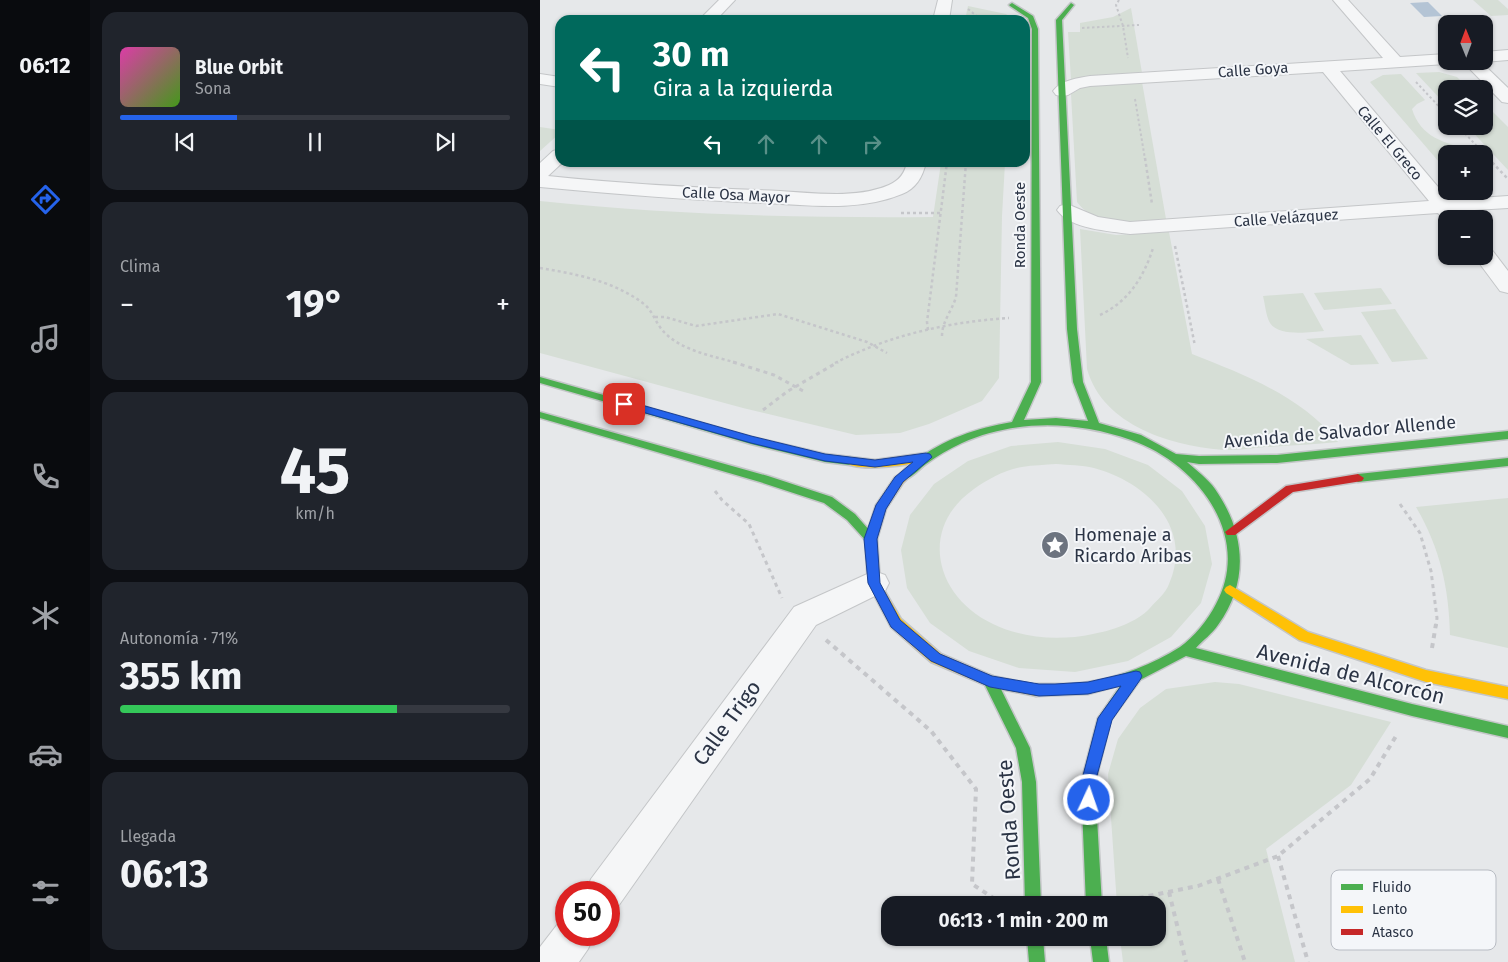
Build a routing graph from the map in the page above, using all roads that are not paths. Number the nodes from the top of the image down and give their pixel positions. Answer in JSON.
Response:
{"nodes":[{"id":1,"x":728,"y":0,"type":"edge"},
{"id":2,"x":945,"y":0,"type":"edge"},
{"id":3,"x":1340,"y":0,"type":"edge"},
{"id":4,"x":1042,"y":8,"type":"dead end"},
{"id":5,"x":1058,"y":8,"type":"dead end"},
{"id":6,"x":712,"y":15,"type":"edge"},
{"id":7,"x":942,"y":15,"type":"edge"},
{"id":8,"x":1029,"y":15,"type":"edge"},
{"id":9,"x":1030,"y":16,"type":"edge"},
{"id":10,"x":1508,"y":55,"type":"edge"},
{"id":11,"x":1493,"y":56,"type":"edge"},
{"id":12,"x":1438,"y":59,"type":"edge"},
{"id":13,"x":1396,"y":62,"type":"junction"},
{"id":14,"x":1327,"y":66,"type":"junction"},
{"id":15,"x":1479,"y":70,"type":"edge"},
{"id":16,"x":540,"y":79,"type":"edge"},
{"id":17,"x":555,"y":81,"type":"edge"},
{"id":18,"x":1062,"y":91,"type":"junction"},
{"id":19,"x":1508,"y":98,"type":"edge"},
{"id":20,"x":555,"y":160,"type":"edge"},
{"id":21,"x":916,"y":167,"type":"edge"},
{"id":22,"x":540,"y":173,"type":"edge"},
{"id":23,"x":540,"y":181,"type":"edge"},
{"id":24,"x":1508,"y":202,"type":"edge"},
{"id":25,"x":1067,"y":210,"type":"junction"},
{"id":26,"x":1447,"y":210,"type":"edge"},
{"id":27,"x":1465,"y":210,"type":"edge"},
{"id":28,"x":1438,"y":214,"type":"edge"},
{"id":29,"x":1491,"y":265,"type":"edge"},
{"id":30,"x":1508,"y":286,"type":"edge"},
{"id":31,"x":540,"y":380,"type":"edge"},
{"id":32,"x":540,"y":415,"type":"edge"},
{"id":33,"x":1017,"y":423,"type":"junction"},
{"id":34,"x":1095,"y":425,"type":"junction"},
{"id":35,"x":1508,"y":436,"type":"edge"},
{"id":36,"x":926,"y":457,"type":"junction"},
{"id":37,"x":1174,"y":457,"type":"junction"},
{"id":38,"x":1508,"y":462,"type":"edge"},
{"id":39,"x":1231,"y":532,"type":"junction"},
{"id":40,"x":870,"y":539,"type":"junction"},
{"id":41,"x":874,"y":583,"type":"junction"},
{"id":42,"x":1230,"y":590,"type":"junction"},
{"id":43,"x":1185,"y":650,"type":"junction"},
{"id":44,"x":1136,"y":676,"type":"junction"},
{"id":45,"x":990,"y":681,"type":"junction"},
{"id":46,"x":1508,"y":693,"type":"edge"},
{"id":47,"x":1508,"y":732,"type":"edge"},
{"id":48,"x":613,"y":881,"type":"edge"},
{"id":49,"x":1033,"y":896,"type":"edge"},
{"id":50,"x":1094,"y":896,"type":"edge"},
{"id":51,"x":566,"y":946,"type":"edge"},
{"id":52,"x":1036,"y":946,"type":"edge"},
{"id":53,"x":1099,"y":946,"type":"edge"},
{"id":54,"x":554,"y":962,"type":"edge"},
{"id":55,"x":1037,"y":962,"type":"edge"},
{"id":56,"x":1101,"y":962,"type":"edge"}],
"edges":[{"from":1,"to":6,"type":"street"},
{"from":2,"to":7,"type":"street"},
{"from":3,"to":13,"type":"street"},
{"from":4,"to":8,"type":"main road","name":"Ronda Oeste"},
{"from":5,"to":18,"type":"main road"},
{"from":9,"to":33,"type":"main road","name":"Ronda Oeste"},
{"from":10,"to":11,"type":"street"},
{"from":12,"to":13,"type":"street","name":"Calle Goya"},
{"from":13,"to":14,"type":"street","name":"Calle Goya"},
{"from":14,"to":18,"type":"street","name":"Calle Goya"},
{"from":14,"to":26,"type":"street","name":"Calle El Greco"},
{"from":15,"to":19,"type":"street"},
{"from":16,"to":17,"type":"street"},
{"from":18,"to":25,"type":"main road"},
{"from":20,"to":22,"type":"street"},
{"from":21,"to":23,"type":"street","name":"Calle Osa Mayor"},
{"from":24,"to":27,"type":"street","name":"Calle Velázquez"},
{"from":25,"to":28,"type":"street","name":"Calle Velázquez"},
{"from":25,"to":34,"type":"main road"},
{"from":29,"to":30,"type":"street"},
{"from":31,"to":36,"type":"main road"},
{"from":32,"to":40,"type":"main road"},
{"from":33,"to":34,"type":"main road"},
{"from":33,"to":36,"type":"main road"},
{"from":34,"to":37,"type":"main road"},
{"from":35,"to":37,"type":"main road","name":"Avenida de Salvador Allende"},
{"from":36,"to":40,"type":"main road"},
{"from":37,"to":39,"type":"main road"},
{"from":38,"to":39,"type":"main road"},
{"from":39,"to":42,"type":"main road"},
{"from":40,"to":41,"type":"main road"},
{"from":41,"to":45,"type":"main road"},
{"from":41,"to":48,"type":"street","name":"Calle Trigo"},
{"from":42,"to":43,"type":"main road"},
{"from":42,"to":46,"type":"main road","name":"Avenida de Alcorcón"},
{"from":43,"to":44,"type":"main road"},
{"from":43,"to":47,"type":"main road","name":"Avenida de Alcorcón"},
{"from":44,"to":45,"type":"main road"},
{"from":44,"to":50,"type":"main road"},
{"from":45,"to":49,"type":"main road","name":"Ronda Oeste"},
{"from":51,"to":54,"type":"street"},
{"from":52,"to":55,"type":"main road"},
{"from":53,"to":56,"type":"main road"}]}
